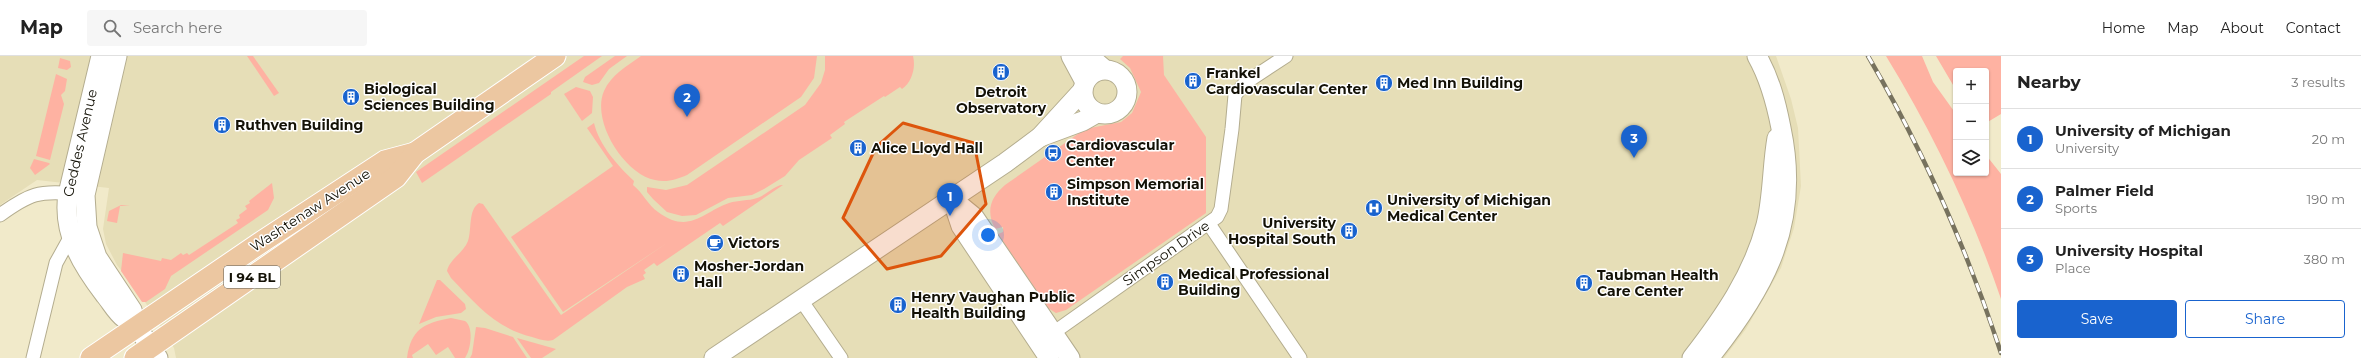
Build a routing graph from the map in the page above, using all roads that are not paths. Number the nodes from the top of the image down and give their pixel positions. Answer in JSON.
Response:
{"nodes":[{"id":1,"x":101,"y":56,"type":"edge"},
{"id":2,"x":117,"y":56,"type":"edge"},
{"id":3,"x":555,"y":56,"type":"edge"},
{"id":4,"x":1070,"y":56,"type":"edge"},
{"id":5,"x":1089,"y":56,"type":"edge"},
{"id":6,"x":1286,"y":56,"type":"edge"},
{"id":7,"x":1757,"y":56,"type":"edge"},
{"id":8,"x":1104,"y":69,"type":"junction"},
{"id":9,"x":1084,"y":86,"type":"junction"},
{"id":10,"x":1097,"y":112,"type":"junction"},
{"id":11,"x":1780,"y":122,"type":"junction"},
{"id":12,"x":1040,"y":137,"type":"junction"},
{"id":13,"x":416,"y":153,"type":"junction"},
{"id":14,"x":76,"y":194,"type":"junction"},
{"id":15,"x":952,"y":198,"type":"junction"},
{"id":16,"x":0,"y":215,"type":"edge"},
{"id":17,"x":1208,"y":224,"type":"junction"},
{"id":18,"x":71,"y":236,"type":"junction"},
{"id":19,"x":240,"y":257,"type":"junction"},
{"id":20,"x":801,"y":300,"type":"junction"},
{"id":21,"x":136,"y":327,"type":"junction"},
{"id":22,"x":1046,"y":338,"type":"junction"},
{"id":23,"x":148,"y":355,"type":"edge"},
{"id":24,"x":34,"y":358,"type":"edge"},
{"id":25,"x":91,"y":358,"type":"edge"},
{"id":26,"x":114,"y":358,"type":"edge"},
{"id":27,"x":714,"y":358,"type":"edge"},
{"id":28,"x":841,"y":358,"type":"edge"},
{"id":29,"x":1049,"y":358,"type":"edge"},
{"id":30,"x":1070,"y":358,"type":"edge"},
{"id":31,"x":1300,"y":358,"type":"edge"},
{"id":32,"x":1692,"y":358,"type":"edge"},
{"id":33,"x":1709,"y":358,"type":"edge"}],
"edges":[{"from":1,"to":14,"type":"street","name":"Geddes Avenue"},
{"from":2,"to":14,"type":"street","name":"Geddes Avenue"},
{"from":3,"to":13,"type":"main road","name":"Washtenaw Avenue","number":"I 94 BL"},
{"from":4,"to":9,"type":"street"},
{"from":5,"to":8,"type":"street"},
{"from":6,"to":17,"type":"street","name":"Simpson Drive"},
{"from":7,"to":11,"type":"street"},
{"from":8,"to":9,"type":"street"},
{"from":8,"to":10,"type":"street"},
{"from":9,"to":10,"type":"street"},
{"from":9,"to":12,"type":"street"},
{"from":10,"to":12,"type":"street"},
{"from":11,"to":32,"type":"street"},
{"from":11,"to":33,"type":"street"},
{"from":12,"to":15,"type":"street"},
{"from":13,"to":19,"type":"main road","name":"Washtenaw Avenue","number":"I 94 BL"},
{"from":13,"to":23,"type":"main road","name":"Washtenaw Avenue","number":"I 94 BL"},
{"from":14,"to":16,"type":"street"},
{"from":14,"to":18,"type":"street","name":"Geddes Avenue"},
{"from":14,"to":21,"type":"street","name":"Geddes Avenue"},
{"from":15,"to":20,"type":"street"},
{"from":15,"to":22,"type":"street"},
{"from":17,"to":22,"type":"street","name":"Simpson Drive"},
{"from":17,"to":31,"type":"street"},
{"from":18,"to":21,"type":"street","name":"Geddes Avenue"},
{"from":18,"to":24,"type":"street"},
{"from":19,"to":21,"type":"main road","name":"Washtenaw Avenue","number":"I 94 BL"},
{"from":19,"to":23,"type":"main road"},
{"from":20,"to":27,"type":"street"},
{"from":20,"to":28,"type":"street"},
{"from":21,"to":23,"type":"street","name":"Geddes Avenue"},
{"from":21,"to":25,"type":"main road","name":"Washtenaw Avenue","number":"I 94 BL"},
{"from":21,"to":26,"type":"main road"},
{"from":22,"to":29,"type":"street"},
{"from":22,"to":30,"type":"street"}]}
